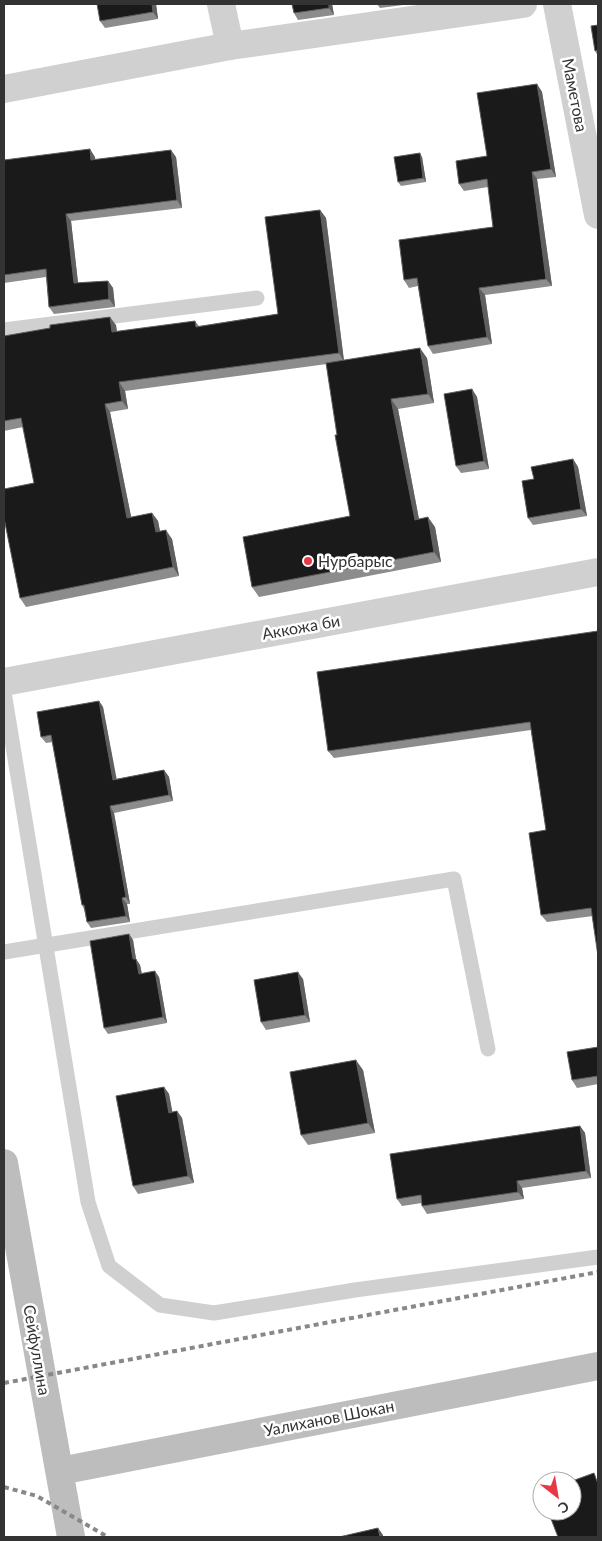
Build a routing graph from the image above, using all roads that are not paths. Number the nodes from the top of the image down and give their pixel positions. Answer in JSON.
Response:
{"nodes":[{"id":1,"x":222,"y":4,"type":"edge"},
{"id":2,"x":523,"y":4,"type":"edge"},
{"id":3,"x":557,"y":4,"type":"edge"},
{"id":4,"x":230,"y":46,"type":"junction"},
{"id":5,"x":4,"y":89,"type":"edge"},
{"id":6,"x":598,"y":215,"type":"edge"},
{"id":7,"x":257,"y":298,"type":"dead end"},
{"id":8,"x":4,"y":330,"type":"edge"},
{"id":9,"x":598,"y":572,"type":"edge"},
{"id":10,"x":4,"y":682,"type":"edge"},
{"id":11,"x":4,"y":692,"type":"edge"},
{"id":12,"x":46,"y":946,"type":"junction"},
{"id":13,"x":4,"y":952,"type":"edge"},
{"id":14,"x":488,"y":1050,"type":"dead end"},
{"id":15,"x":4,"y":1163,"type":"edge"},
{"id":16,"x":598,"y":1257,"type":"edge"},
{"id":17,"x":598,"y":1366,"type":"edge"},
{"id":18,"x":60,"y":1471,"type":"junction"},
{"id":19,"x":70,"y":1537,"type":"edge"}],
"edges":[{"from":1,"to":4,"type":"street"},
{"from":2,"to":4,"type":"street"},
{"from":3,"to":6,"type":"street","name":"Маметова"},
{"from":4,"to":5,"type":"street"},
{"from":7,"to":8,"type":"lane"},
{"from":9,"to":10,"type":"street","name":"Аккожа би"},
{"from":11,"to":12,"type":"lane"},
{"from":12,"to":13,"type":"lane"},
{"from":12,"to":14,"type":"lane"},
{"from":12,"to":16,"type":"lane"},
{"from":15,"to":18,"type":"street","name":"Сейфуллина"},
{"from":17,"to":18,"type":"street","name":"Уалиханов Шокан"},
{"from":18,"to":19,"type":"street","name":"Сейфуллина"}]}
